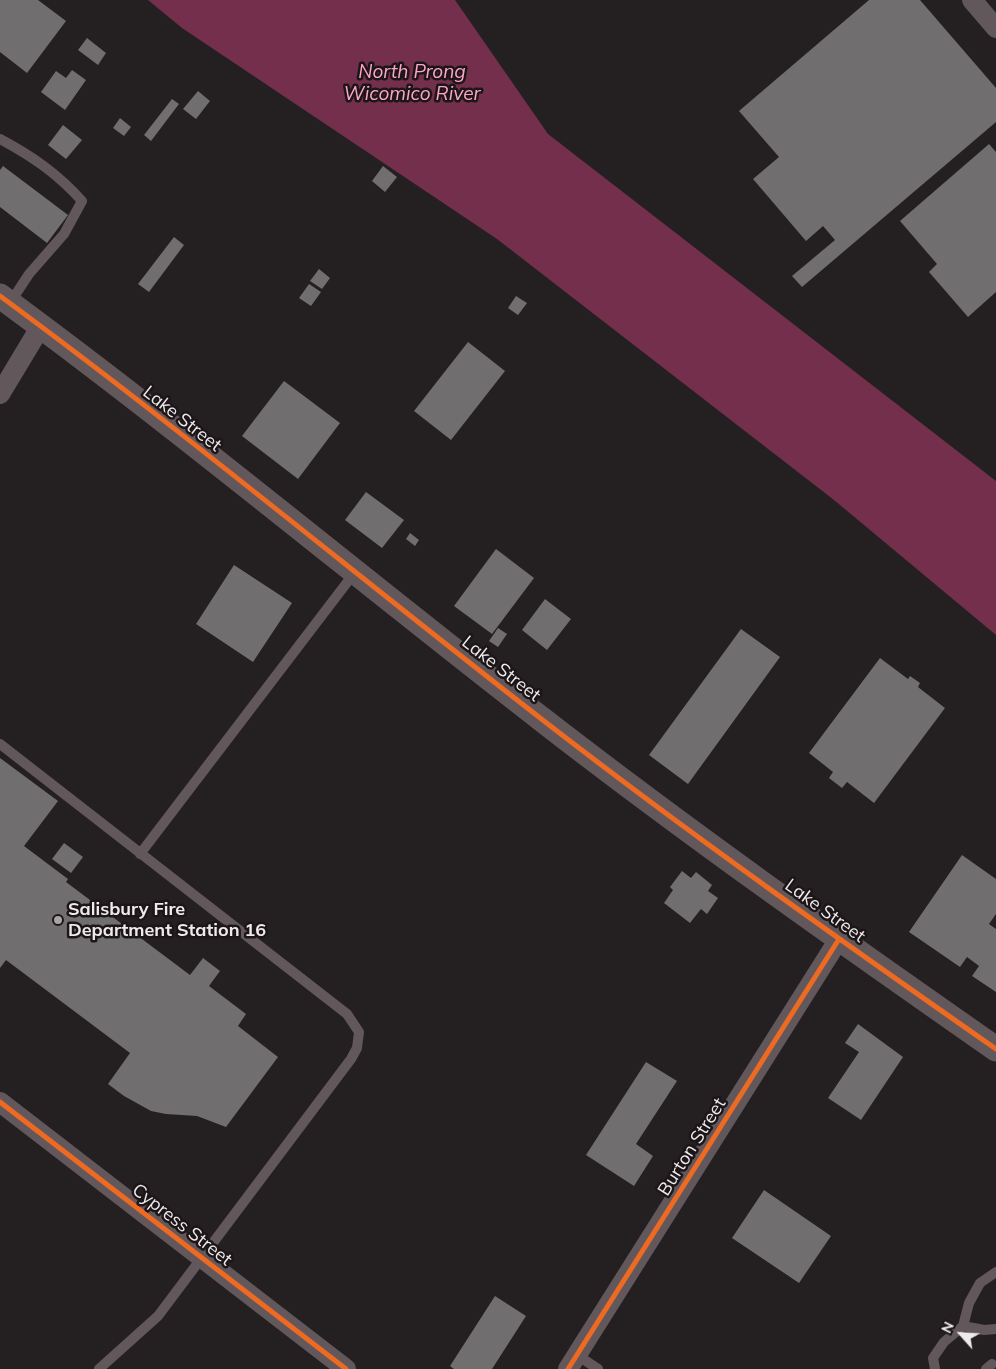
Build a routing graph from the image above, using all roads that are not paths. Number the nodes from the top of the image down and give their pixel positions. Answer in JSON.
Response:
{"nodes":[{"id":1,"x":972,"y":0,"type":"edge"},
{"id":2,"x":996,"y":28,"type":"edge"},
{"id":3,"x":0,"y":139,"type":"edge"},
{"id":4,"x":5,"y":299,"type":"edge"},
{"id":5,"x":42,"y":326,"type":"junction"},
{"id":6,"x":0,"y":394,"type":"edge"},
{"id":7,"x":355,"y":572,"type":"junction"},
{"id":8,"x":0,"y":744,"type":"edge"},
{"id":9,"x":140,"y":854,"type":"junction"},
{"id":10,"x":839,"y":939,"type":"junction"},
{"id":11,"x":996,"y":1049,"type":"edge"},
{"id":12,"x":0,"y":1102,"type":"edge"},
{"id":13,"x":203,"y":1258,"type":"junction"},
{"id":14,"x":996,"y":1272,"type":"edge"},
{"id":15,"x":963,"y":1326,"type":"junction"},
{"id":16,"x":996,"y":1329,"type":"edge"},
{"id":17,"x":573,"y":1362,"type":"edge"},
{"id":18,"x":99,"y":1369,"type":"edge"},
{"id":19,"x":346,"y":1369,"type":"edge"},
{"id":20,"x":598,"y":1369,"type":"edge"},
{"id":21,"x":935,"y":1369,"type":"edge"}],
"edges":[{"from":1,"to":2,"type":"street"},
{"from":3,"to":4,"type":"lane"},
{"from":4,"to":5,"type":"street","name":"Lake Street"},
{"from":5,"to":6,"type":"street"},
{"from":5,"to":7,"type":"street","name":"Lake Street"},
{"from":7,"to":9,"type":"lane"},
{"from":7,"to":10,"type":"street","name":"Lake Street"},
{"from":8,"to":9,"type":"lane"},
{"from":9,"to":13,"type":"lane"},
{"from":10,"to":11,"type":"street","name":"Lake Street"},
{"from":10,"to":17,"type":"street","name":"Burton Street"},
{"from":12,"to":13,"type":"street","name":"Cypress Street"},
{"from":13,"to":18,"type":"lane"},
{"from":13,"to":19,"type":"street","name":"Cypress Street"},
{"from":14,"to":15,"type":"lane"},
{"from":15,"to":16,"type":"lane"},
{"from":15,"to":21,"type":"lane"},
{"from":17,"to":20,"type":"lane"}]}
